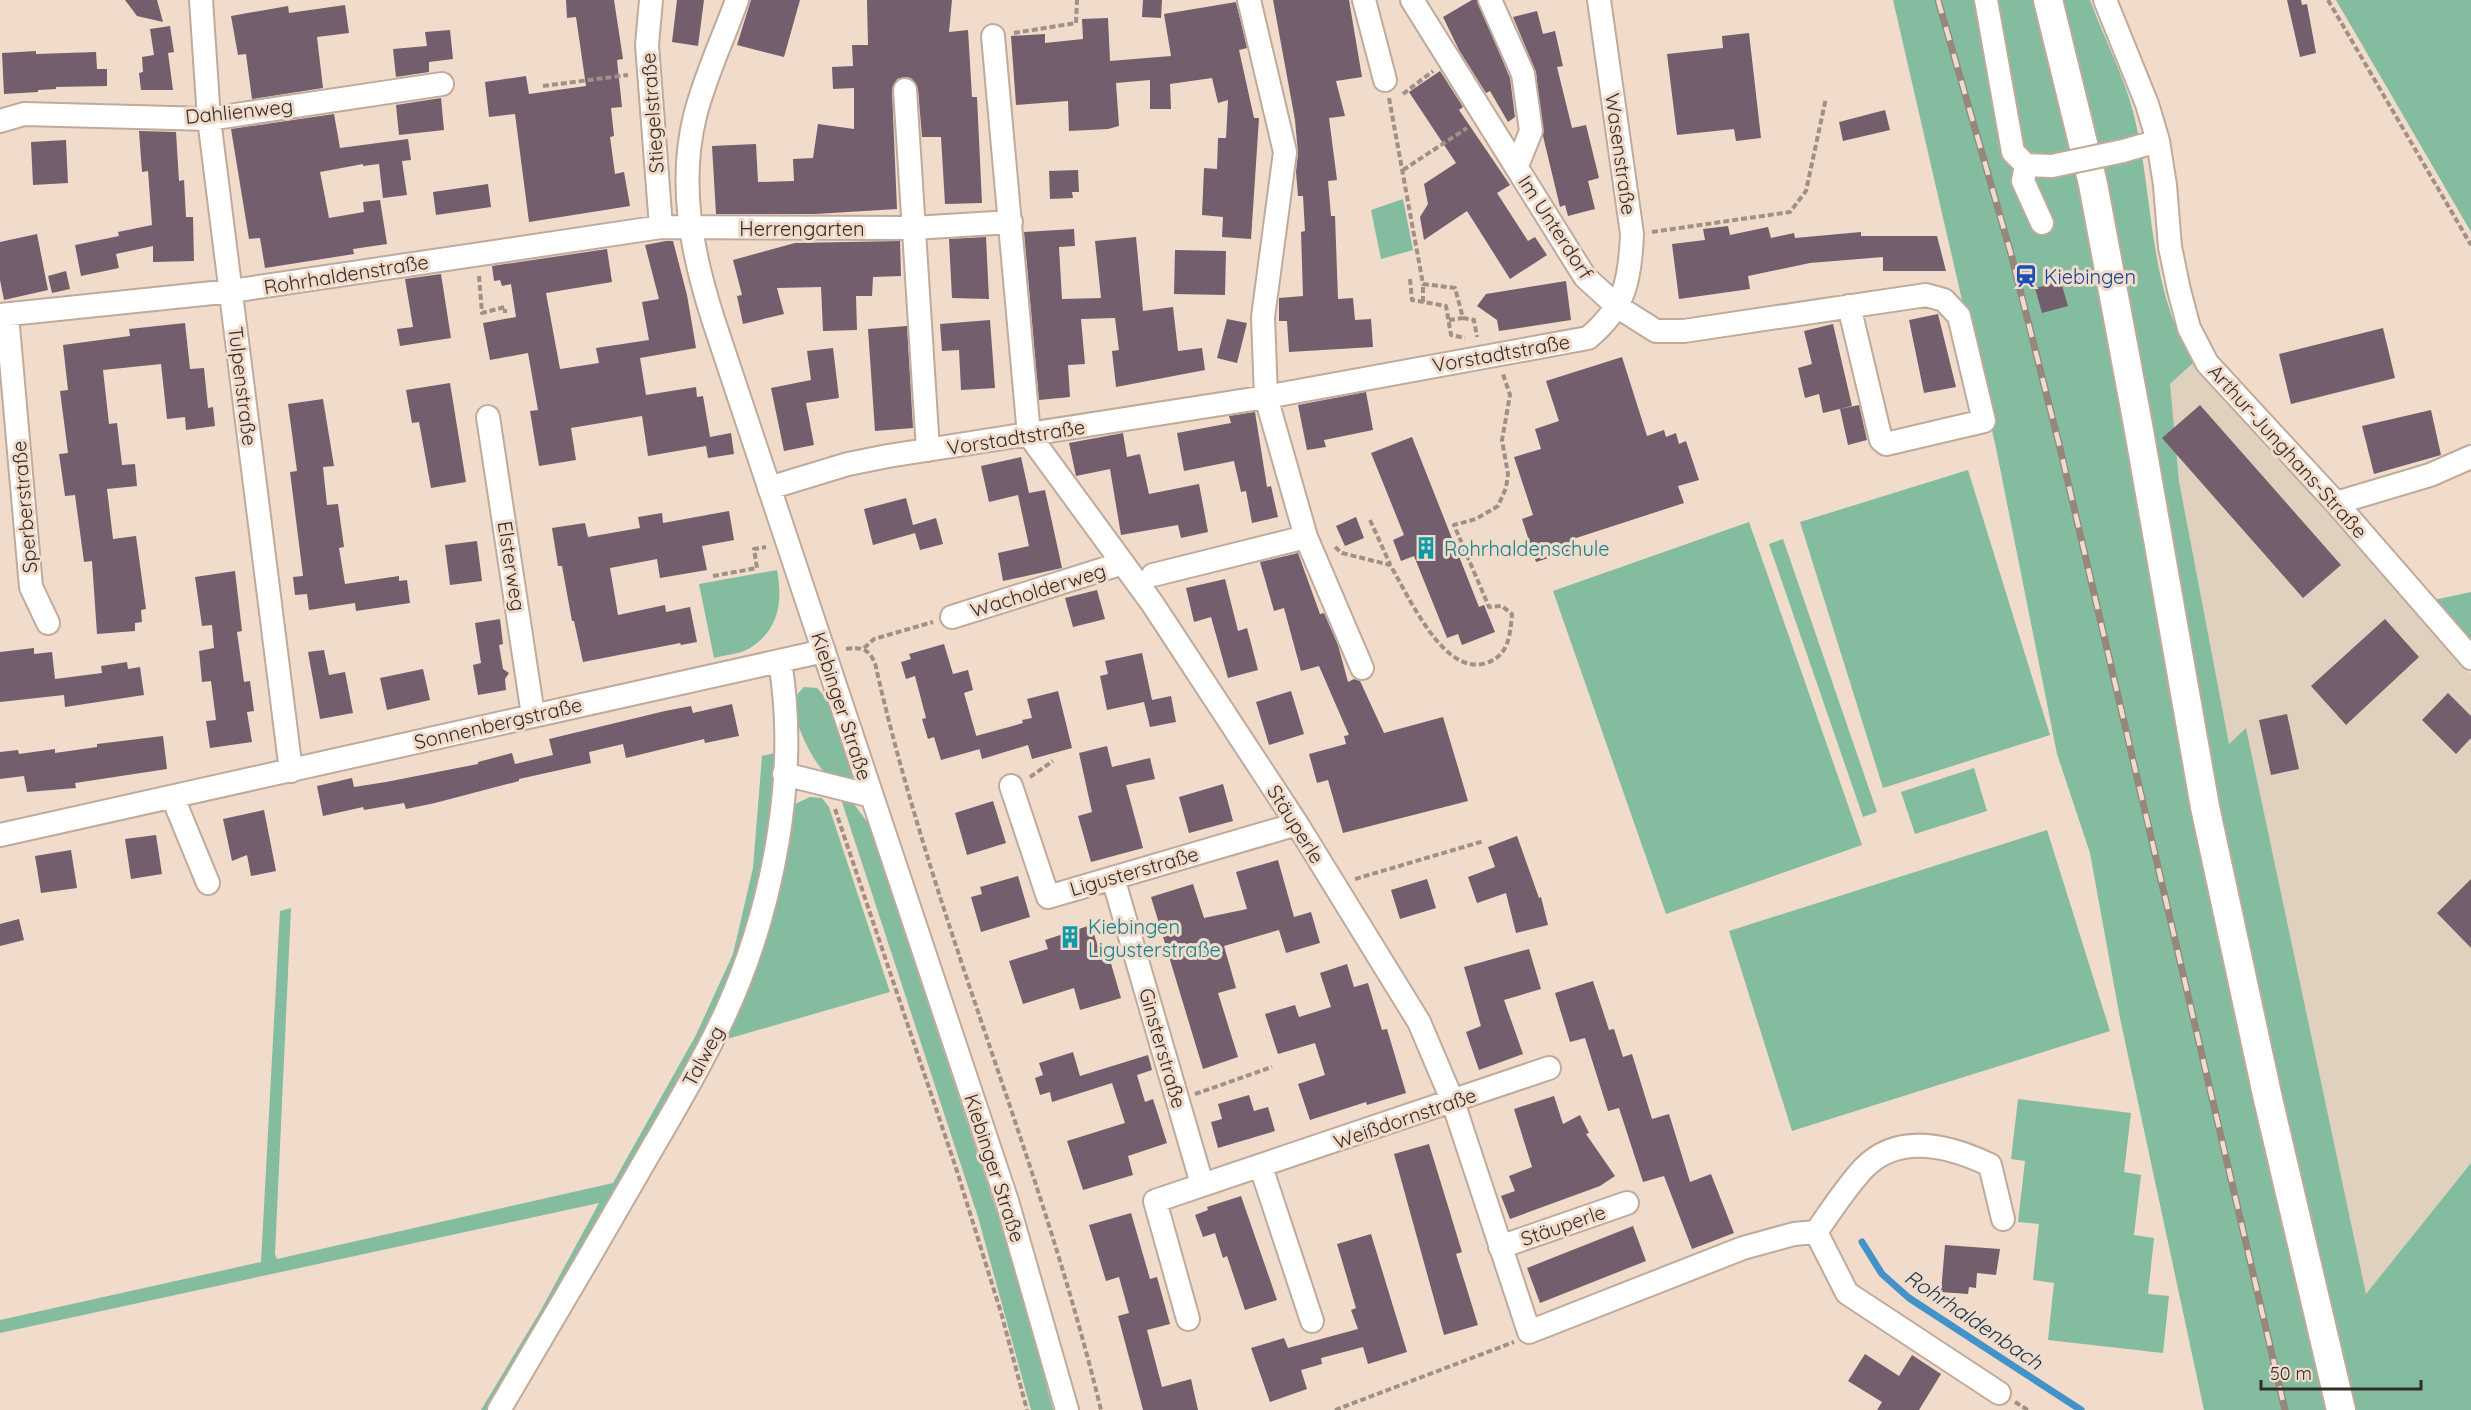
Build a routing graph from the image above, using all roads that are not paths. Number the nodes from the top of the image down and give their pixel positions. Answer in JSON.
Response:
{"nodes":[{"id":1,"x":201,"y":0,"type":"edge"},
{"id":2,"x":651,"y":0,"type":"edge"},
{"id":3,"x":737,"y":0,"type":"edge"},
{"id":4,"x":1248,"y":0,"type":"edge"},
{"id":5,"x":1364,"y":0,"type":"edge"},
{"id":6,"x":1412,"y":0,"type":"edge"},
{"id":7,"x":1490,"y":0,"type":"edge"},
{"id":8,"x":1599,"y":0,"type":"edge"},
{"id":9,"x":1986,"y":0,"type":"edge"},
{"id":10,"x":2048,"y":0,"type":"edge"},
{"id":11,"x":2105,"y":0,"type":"edge"},
{"id":12,"x":993,"y":36,"type":"road end"},
{"id":13,"x":1385,"y":80,"type":"road end"},
{"id":14,"x":442,"y":84,"type":"dead end"},
{"id":15,"x":905,"y":90,"type":"dead end"},
{"id":16,"x":209,"y":119,"type":"junction"},
{"id":17,"x":0,"y":121,"type":"edge"},
{"id":18,"x":2158,"y":141,"type":"junction"},
{"id":19,"x":2026,"y":165,"type":"junction"},
{"id":20,"x":1517,"y":166,"type":"junction"},
{"id":21,"x":1011,"y":222,"type":"junction"},
{"id":22,"x":2042,"y":223,"type":"dead end"},
{"id":23,"x":661,"y":227,"type":"junction"},
{"id":24,"x":690,"y":228,"type":"junction"},
{"id":25,"x":914,"y":228,"type":"junction"},
{"id":26,"x":232,"y":291,"type":"junction"},
{"id":27,"x":1849,"y":306,"type":"junction"},
{"id":28,"x":1618,"y":307,"type":"junction"},
{"id":29,"x":3,"y":315,"type":"edge"},
{"id":30,"x":1266,"y":397,"type":"junction"},
{"id":31,"x":488,"y":417,"type":"dead end"},
{"id":32,"x":1029,"y":435,"type":"junction"},
{"id":33,"x":928,"y":450,"type":"junction"},
{"id":34,"x":2471,"y":457,"type":"edge"},
{"id":35,"x":769,"y":488,"type":"junction"},
{"id":36,"x":2336,"y":503,"type":"junction"},
{"id":37,"x":1306,"y":537,"type":"junction"},
{"id":38,"x":1124,"y":563,"type":"junction"},
{"id":39,"x":1153,"y":574,"type":"dead end"},
{"id":40,"x":952,"y":616,"type":"road end"},
{"id":41,"x":48,"y":623,"type":"dead end"},
{"id":42,"x":824,"y":651,"type":"junction"},
{"id":43,"x":2471,"y":658,"type":"edge"},
{"id":44,"x":780,"y":662,"type":"junction"},
{"id":45,"x":1362,"y":668,"type":"dead end"},
{"id":46,"x":533,"y":715,"type":"junction"},
{"id":47,"x":291,"y":771,"type":"junction"},
{"id":48,"x":784,"y":774,"type":"junction"},
{"id":49,"x":1012,"y":788,"type":"road end"},
{"id":50,"x":872,"y":796,"type":"junction"},
{"id":51,"x":173,"y":798,"type":"junction"},
{"id":52,"x":1297,"y":824,"type":"junction"},
{"id":53,"x":0,"y":835,"type":"edge"},
{"id":54,"x":1113,"y":878,"type":"junction"},
{"id":55,"x":208,"y":883,"type":"dead end"},
{"id":56,"x":1549,"y":1068,"type":"dead end"},
{"id":57,"x":1453,"y":1102,"type":"junction"},
{"id":58,"x":1261,"y":1167,"type":"junction"},
{"id":59,"x":1202,"y":1185,"type":"junction"},
{"id":60,"x":1627,"y":1203,"type":"dead end"},
{"id":61,"x":2003,"y":1219,"type":"dead end"},
{"id":62,"x":1816,"y":1232,"type":"junction"},
{"id":63,"x":1500,"y":1247,"type":"junction"},
{"id":64,"x":1188,"y":1318,"type":"dead end"},
{"id":65,"x":1312,"y":1321,"type":"dead end"},
{"id":66,"x":1999,"y":1393,"type":"dead end"},
{"id":67,"x":499,"y":1410,"type":"edge"},
{"id":68,"x":1067,"y":1410,"type":"edge"},
{"id":69,"x":2341,"y":1410,"type":"edge"}],
"edges":[{"from":1,"to":16,"type":"street","name":"Tulpenstraße"},
{"from":2,"to":23,"type":"street","name":"Stiegelstraße"},
{"from":3,"to":24,"type":"street","name":"Kiebinger Straße"},
{"from":4,"to":30,"type":"street"},
{"from":5,"to":13,"type":"street"},
{"from":6,"to":20,"type":"street","name":"Im Unterdorf"},
{"from":7,"to":20,"type":"street"},
{"from":8,"to":28,"type":"street","name":"Wasenstraße"},
{"from":9,"to":19,"type":"street"},
{"from":10,"to":69,"type":"main road"},
{"from":11,"to":18,"type":"street","name":"Arthur-Junghans-Straße"},
{"from":12,"to":21,"type":"street"},
{"from":14,"to":16,"type":"street","name":"Dahlienweg"},
{"from":15,"to":25,"type":"street"},
{"from":16,"to":17,"type":"street","name":"Dahlienweg"},
{"from":16,"to":26,"type":"street","name":"Tulpenstraße"},
{"from":18,"to":19,"type":"street","bridge":true},
{"from":18,"to":36,"type":"street","name":"Arthur-Junghans-Straße"},
{"from":19,"to":22,"type":"street"},
{"from":20,"to":28,"type":"street","name":"Im Unterdorf"},
{"from":21,"to":25,"type":"street","name":"Herrengarten"},
{"from":21,"to":32,"type":"street"},
{"from":23,"to":24,"type":"street","name":"Rohrhaldenstraße"},
{"from":23,"to":26,"type":"street","name":"Rohrhaldenstraße"},
{"from":24,"to":25,"type":"street","name":"Herrengarten"},
{"from":24,"to":35,"type":"street","name":"Kiebinger Straße"},
{"from":25,"to":33,"type":"street"},
{"from":26,"to":29,"type":"street","name":"Rohrhaldenstraße"},
{"from":26,"to":47,"type":"street","name":"Tulpenstraße"},
{"from":27,"to":27,"type":"street","name":"Im Unterdorf"},
{"from":27,"to":28,"type":"street","name":"Im Unterdorf"},
{"from":28,"to":30,"type":"street","name":"Vorstadtstraße"},
{"from":29,"to":41,"type":"street","name":"Sperberstraße"},
{"from":30,"to":32,"type":"street","name":"Vorstadtstraße"},
{"from":30,"to":37,"type":"street"},
{"from":31,"to":46,"type":"street","name":"Elsterweg"},
{"from":32,"to":33,"type":"street","name":"Vorstadtstraße"},
{"from":32,"to":38,"type":"street","name":"Stäuperle"},
{"from":33,"to":35,"type":"street","name":"Vorstadtstraße"},
{"from":34,"to":36,"type":"street"},
{"from":35,"to":42,"type":"street","name":"Kiebinger Straße"},
{"from":36,"to":43,"type":"street","name":"Arthur-Junghans-Straße"},
{"from":37,"to":39,"type":"street"},
{"from":37,"to":45,"type":"street"},
{"from":38,"to":40,"type":"street","name":"Wacholderweg"},
{"from":38,"to":52,"type":"street","name":"Stäuperle"},
{"from":42,"to":44,"type":"street","name":"Sonnenbergstraße"},
{"from":42,"to":50,"type":"street","name":"Kiebinger Straße"},
{"from":44,"to":46,"type":"street","name":"Sonnenbergstraße"},
{"from":44,"to":48,"type":"street","name":"Talweg"},
{"from":46,"to":47,"type":"street","name":"Sonnenbergstraße"},
{"from":47,"to":51,"type":"street","name":"Sonnenbergstraße"},
{"from":48,"to":50,"type":"street"},
{"from":48,"to":67,"type":"street","name":"Talweg"},
{"from":49,"to":54,"type":"street","name":"Ligusterstraße"},
{"from":50,"to":68,"type":"street","name":"Kiebinger Straße"},
{"from":51,"to":53,"type":"street","name":"Sonnenbergstraße"},
{"from":51,"to":55,"type":"street"},
{"from":52,"to":54,"type":"street","name":"Ligusterstraße"},
{"from":52,"to":57,"type":"street","name":"Stäuperle"},
{"from":54,"to":59,"type":"street","name":"Ginsterstraße"},
{"from":56,"to":57,"type":"street","name":"Weißdornstraße"},
{"from":57,"to":58,"type":"street","name":"Weißdornstraße"},
{"from":57,"to":63,"type":"street","name":"Stäuperle"},
{"from":58,"to":59,"type":"street","name":"Weißdornstraße"},
{"from":58,"to":65,"type":"street"},
{"from":59,"to":64,"type":"street","name":"Weißdornstraße"},
{"from":60,"to":63,"type":"street","name":"Stäuperle"},
{"from":61,"to":62,"type":"street"},
{"from":62,"to":63,"type":"street","name":"Stäuperle"},
{"from":62,"to":66,"type":"street"}]}
